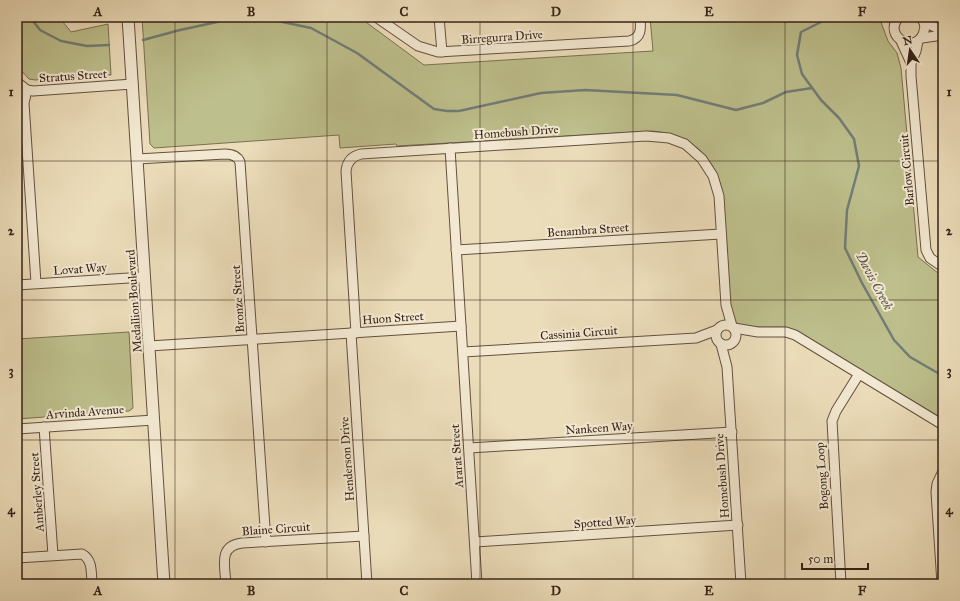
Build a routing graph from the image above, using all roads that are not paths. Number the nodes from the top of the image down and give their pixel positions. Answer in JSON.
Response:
{"nodes":[{"id":1,"x":128,"y":17,"type":"edge"},
{"id":2,"x":376,"y":17,"type":"edge"},
{"id":3,"x":439,"y":17,"type":"edge"},
{"id":4,"x":640,"y":17,"type":"edge"},
{"id":5,"x":890,"y":17,"type":"edge"},
{"id":6,"x":899,"y":17,"type":"edge"},
{"id":7,"x":922,"y":19,"type":"edge"},
{"id":8,"x":894,"y":27,"type":"junction"},
{"id":9,"x":943,"y":30,"type":"edge"},
{"id":10,"x":943,"y":35,"type":"edge"},
{"id":11,"x":920,"y":39,"type":"junction"},
{"id":12,"x":901,"y":41,"type":"junction"},
{"id":13,"x":442,"y":52,"type":"junction"},
{"id":14,"x":911,"y":63,"type":"junction"},
{"id":15,"x":17,"y":82,"type":"edge"},
{"id":16,"x":133,"y":84,"type":"junction"},
{"id":17,"x":27,"y":90,"type":"junction"},
{"id":18,"x":450,"y":148,"type":"junction"},
{"id":19,"x":137,"y":159,"type":"junction"},
{"id":20,"x":721,"y":234,"type":"junction"},
{"id":21,"x":456,"y":250,"type":"junction"},
{"id":22,"x":943,"y":267,"type":"edge"},
{"id":23,"x":146,"y":277,"type":"junction"},
{"id":24,"x":36,"y":284,"type":"junction"},
{"id":25,"x":17,"y":285,"type":"edge"},
{"id":26,"x":726,"y":305,"type":"junction"},
{"id":27,"x":461,"y":326,"type":"junction"},
{"id":28,"x":733,"y":327,"type":"junction"},
{"id":29,"x":718,"y":329,"type":"junction"},
{"id":30,"x":758,"y":332,"type":"junction"},
{"id":31,"x":353,"y":333,"type":"junction"},
{"id":32,"x":696,"y":338,"type":"junction"},
{"id":33,"x":252,"y":340,"type":"junction"},
{"id":34,"x":734,"y":342,"type":"junction"},
{"id":35,"x":720,"y":343,"type":"junction"},
{"id":36,"x":149,"y":346,"type":"junction"},
{"id":37,"x":463,"y":352,"type":"junction"},
{"id":38,"x":727,"y":367,"type":"junction"},
{"id":39,"x":859,"y":374,"type":"junction"},
{"id":40,"x":154,"y":420,"type":"junction"},
{"id":41,"x":943,"y":424,"type":"edge"},
{"id":42,"x":44,"y":427,"type":"junction"},
{"id":43,"x":17,"y":429,"type":"edge"},
{"id":44,"x":732,"y":432,"type":"junction"},
{"id":45,"x":469,"y":448,"type":"junction"},
{"id":46,"x":943,"y":471,"type":"edge"},
{"id":47,"x":738,"y":525,"type":"junction"},
{"id":48,"x":364,"y":536,"type":"junction"},
{"id":49,"x":266,"y":542,"type":"junction"},
{"id":50,"x":475,"y":542,"type":"junction"},
{"id":51,"x":53,"y":555,"type":"junction"},
{"id":52,"x":17,"y":558,"type":"edge"},
{"id":53,"x":92,"y":584,"type":"edge"},
{"id":54,"x":164,"y":584,"type":"edge"},
{"id":55,"x":226,"y":584,"type":"edge"},
{"id":56,"x":367,"y":584,"type":"edge"},
{"id":57,"x":477,"y":584,"type":"edge"},
{"id":58,"x":741,"y":584,"type":"edge"},
{"id":59,"x":841,"y":584,"type":"edge"},
{"id":60,"x":942,"y":584,"type":"edge"}],
"edges":[{"from":1,"to":16,"type":"street","name":"Medallion Boulevard"},
{"from":2,"to":13,"type":"street","name":"Birregurra Drive"},
{"from":3,"to":13,"type":"street"},
{"from":4,"to":13,"type":"street","name":"Birregurra Drive"},
{"from":5,"to":8,"type":"street","name":"Barlow Circuit"},
{"from":6,"to":8,"type":"street"},
{"from":7,"to":9,"type":"street"},
{"from":7,"to":11,"type":"street","name":"Barlow Circuit"},
{"from":8,"to":12,"type":"street","name":"Barlow Circuit"},
{"from":10,"to":11,"type":"street"},
{"from":11,"to":12,"type":"street"},
{"from":11,"to":14,"type":"street","name":"Barlow Circuit"},
{"from":12,"to":14,"type":"street","name":"Barlow Circuit"},
{"from":14,"to":22,"type":"street","name":"Barlow Circuit"},
{"from":15,"to":17,"type":"street","name":"Stratus Street"},
{"from":16,"to":17,"type":"street","name":"Stratus Street"},
{"from":16,"to":19,"type":"street","name":"Medallion Boulevard"},
{"from":17,"to":24,"type":"street"},
{"from":18,"to":20,"type":"street","name":"Homebush Drive"},
{"from":18,"to":21,"type":"street"},
{"from":18,"to":31,"type":"street","name":"Homebush Drive"},
{"from":19,"to":23,"type":"street","name":"Medallion Boulevard"},
{"from":19,"to":33,"type":"street","name":"Bronze Street"},
{"from":20,"to":21,"type":"street","name":"Benambra Street"},
{"from":20,"to":26,"type":"street","name":"Homebush Drive"},
{"from":21,"to":27,"type":"street"},
{"from":23,"to":24,"type":"street","name":"Lovat Way"},
{"from":23,"to":36,"type":"street","name":"Medallion Boulevard"},
{"from":24,"to":25,"type":"street","name":"Lovat Way"},
{"from":26,"to":28,"type":"street","name":"Homebush Drive"},
{"from":26,"to":29,"type":"street","name":"Homebush Drive"},
{"from":27,"to":31,"type":"street","name":"Huon Street"},
{"from":27,"to":37,"type":"street","name":"Ararat Street"},
{"from":28,"to":29,"type":"street"},
{"from":28,"to":30,"type":"street"},
{"from":28,"to":34,"type":"street"},
{"from":29,"to":32,"type":"street","name":"Cassinia Circuit"},
{"from":29,"to":35,"type":"street"},
{"from":30,"to":34,"type":"street"},
{"from":30,"to":39,"type":"street"},
{"from":31,"to":33,"type":"street","name":"Huon Street"},
{"from":31,"to":48,"type":"street","name":"Henderson Drive"},
{"from":32,"to":35,"type":"street","name":"Cassinia Circuit"},
{"from":32,"to":37,"type":"street","name":"Cassinia Circuit"},
{"from":33,"to":36,"type":"street","name":"Huon Street"},
{"from":33,"to":49,"type":"street","name":"Bronze Street"},
{"from":34,"to":35,"type":"street"},
{"from":34,"to":38,"type":"street","name":"Homebush Drive"},
{"from":35,"to":38,"type":"street","name":"Homebush Drive"},
{"from":36,"to":40,"type":"street","name":"Medallion Boulevard"},
{"from":37,"to":45,"type":"street","name":"Ararat Street"},
{"from":38,"to":44,"type":"street","name":"Homebush Drive"},
{"from":39,"to":41,"type":"street"},
{"from":39,"to":59,"type":"street","name":"Bogong Loop"},
{"from":40,"to":42,"type":"street","name":"Arvinda Avenue"},
{"from":40,"to":54,"type":"street","name":"Medallion Boulevard"},
{"from":42,"to":43,"type":"street","name":"Arvinda Avenue"},
{"from":42,"to":51,"type":"street","name":"Amberley Street"},
{"from":44,"to":45,"type":"street","name":"Nankeen Way"},
{"from":44,"to":47,"type":"street","name":"Homebush Drive"},
{"from":45,"to":50,"type":"street","name":"Ararat Street"},
{"from":46,"to":60,"type":"street"},
{"from":47,"to":50,"type":"street","name":"Spotted Way"},
{"from":47,"to":58,"type":"street","name":"Homebush Drive"},
{"from":48,"to":49,"type":"street","name":"Blaine Circuit"},
{"from":48,"to":56,"type":"street","name":"Henderson Drive"},
{"from":49,"to":55,"type":"street","name":"Blaine Circuit"},
{"from":50,"to":57,"type":"street","name":"Ararat Street"},
{"from":51,"to":52,"type":"street"},
{"from":51,"to":53,"type":"street"}]}
